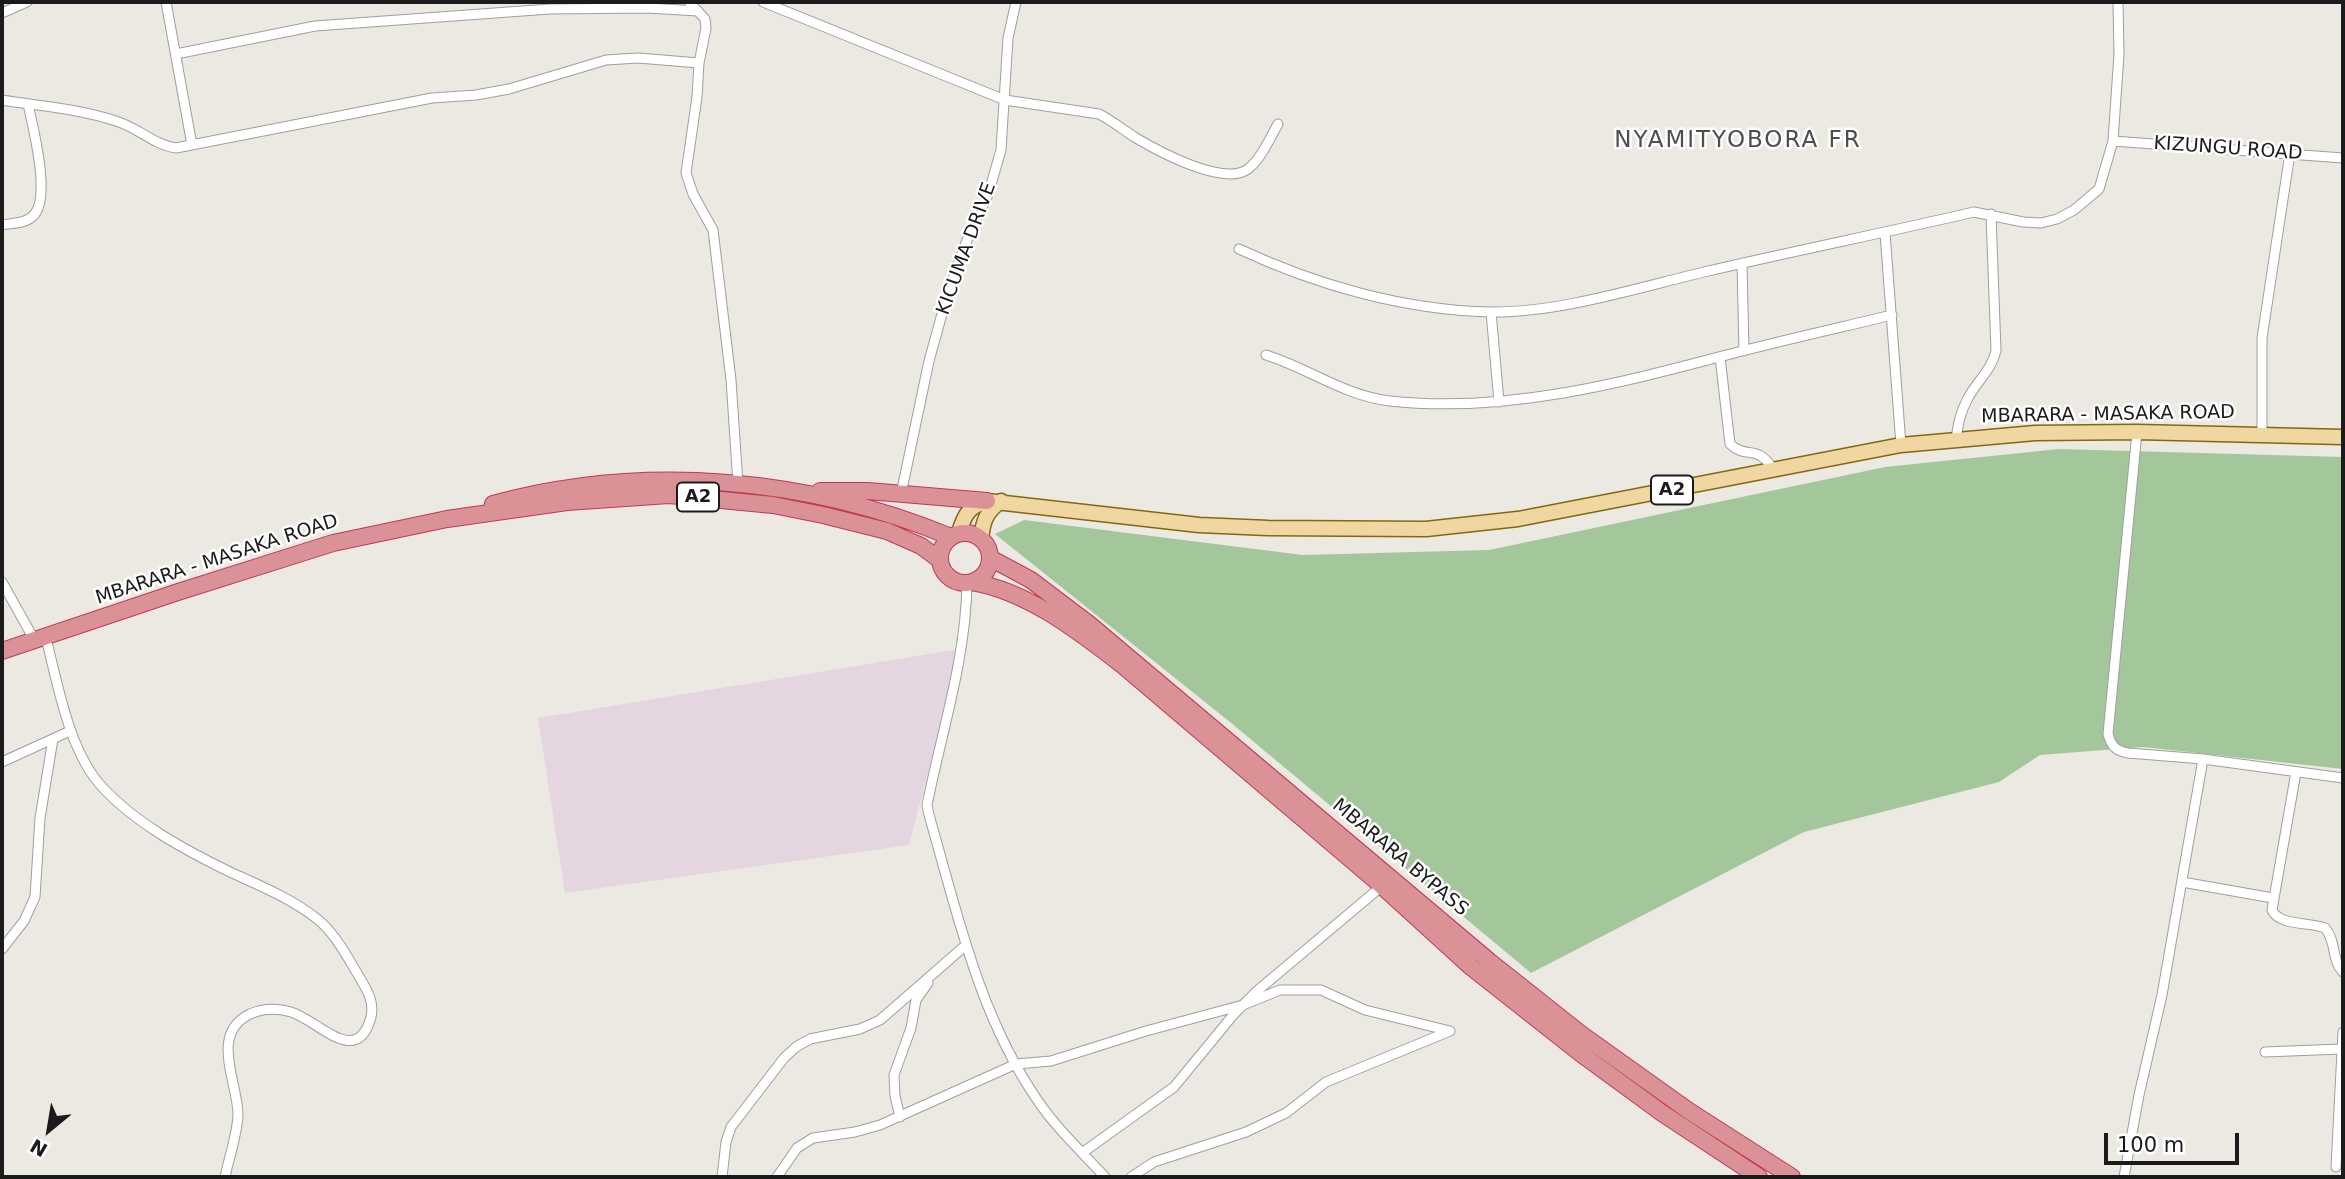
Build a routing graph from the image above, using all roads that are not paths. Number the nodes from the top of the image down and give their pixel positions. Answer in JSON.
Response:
{"nodes":[{"id":1,"x":27,"y":2,"type":"edge"},
{"id":2,"x":166,"y":2,"type":"edge"},
{"id":3,"x":689,"y":2,"type":"edge"},
{"id":4,"x":763,"y":2,"type":"edge"},
{"id":5,"x":1016,"y":2,"type":"edge"},
{"id":6,"x":2119,"y":2,"type":"edge"},
{"id":7,"x":698,"y":11,"type":"junction"},
{"id":8,"x":2,"y":13,"type":"edge"},
{"id":9,"x":176,"y":54,"type":"junction"},
{"id":10,"x":699,"y":63,"type":"junction"},
{"id":11,"x":2,"y":100,"type":"edge"},
{"id":12,"x":1005,"y":100,"type":"junction"},
{"id":13,"x":28,"y":104,"type":"junction"},
{"id":14,"x":1278,"y":124,"type":"dead end"},
{"id":15,"x":2113,"y":141,"type":"junction"},
{"id":16,"x":192,"y":145,"type":"junction"},
{"id":17,"x":2290,"y":153,"type":"junction"},
{"id":18,"x":2343,"y":158,"type":"edge"},
{"id":19,"x":1991,"y":214,"type":"junction"},
{"id":20,"x":2,"y":225,"type":"edge"},
{"id":21,"x":1885,"y":233,"type":"junction"},
{"id":22,"x":1239,"y":249,"type":"dead end"},
{"id":23,"x":1742,"y":263,"type":"junction"},
{"id":24,"x":1492,"y":312,"type":"junction"},
{"id":25,"x":1892,"y":315,"type":"junction"},
{"id":26,"x":1744,"y":351,"type":"junction"},
{"id":27,"x":1266,"y":355,"type":"dead end"},
{"id":28,"x":1720,"y":357,"type":"junction"},
{"id":29,"x":1499,"y":402,"type":"junction"},
{"id":30,"x":2137,"y":432,"type":"junction"},
{"id":31,"x":2262,"y":435,"type":"junction"},
{"id":32,"x":2343,"y":437,"type":"edge"},
{"id":33,"x":1956,"y":439,"type":"junction"},
{"id":34,"x":1901,"y":444,"type":"junction"},
{"id":35,"x":1773,"y":470,"type":"junction"},
{"id":36,"x":738,"y":484,"type":"junction"},
{"id":37,"x":869,"y":491,"type":"junction"},
{"id":38,"x":796,"y":492,"type":"junction"},
{"id":39,"x":901,"y":494,"type":"junction"},
{"id":40,"x":994,"y":501,"type":"junction"},
{"id":41,"x":865,"y":508,"type":"junction"},
{"id":42,"x":447,"y":519,"type":"junction"},
{"id":43,"x":955,"y":535,"type":"junction"},
{"id":44,"x":981,"y":539,"type":"junction"},
{"id":45,"x":990,"y":558,"type":"junction"},
{"id":46,"x":940,"y":559,"type":"junction"},
{"id":47,"x":2,"y":582,"type":"edge"},
{"id":48,"x":969,"y":582,"type":"junction"},
{"id":49,"x":40,"y":639,"type":"junction"},
{"id":50,"x":2,"y":651,"type":"edge"},
{"id":51,"x":70,"y":731,"type":"junction"},
{"id":52,"x":53,"y":739,"type":"junction"},
{"id":53,"x":2203,"y":759,"type":"junction"},
{"id":54,"x":2,"y":762,"type":"edge"},
{"id":55,"x":2296,"y":772,"type":"junction"},
{"id":56,"x":2343,"y":778,"type":"edge"},
{"id":57,"x":2182,"y":882,"type":"junction"},
{"id":58,"x":1382,"y":886,"type":"junction"},
{"id":59,"x":2273,"y":898,"type":"junction"},
{"id":60,"x":967,"y":945,"type":"junction"},
{"id":61,"x":2,"y":949,"type":"edge"},
{"id":62,"x":934,"y":972,"type":"junction"},
{"id":63,"x":2343,"y":972,"type":"edge"},
{"id":64,"x":1243,"y":1005,"type":"junction"},
{"id":65,"x":2343,"y":1032,"type":"edge"},
{"id":66,"x":2341,"y":1049,"type":"junction"},
{"id":67,"x":2265,"y":1052,"type":"dead end"},
{"id":68,"x":1016,"y":1064,"type":"junction"},
{"id":69,"x":900,"y":1117,"type":"junction"},
{"id":70,"x":1082,"y":1153,"type":"junction"},
{"id":71,"x":2336,"y":1167,"type":"dead end"},
{"id":72,"x":225,"y":1177,"type":"edge"},
{"id":73,"x":722,"y":1177,"type":"edge"},
{"id":74,"x":777,"y":1177,"type":"edge"},
{"id":75,"x":1105,"y":1177,"type":"edge"},
{"id":76,"x":1131,"y":1177,"type":"edge"},
{"id":77,"x":1759,"y":1177,"type":"edge"},
{"id":78,"x":1792,"y":1177,"type":"edge"},
{"id":79,"x":2124,"y":1177,"type":"edge"}],
"edges":[{"from":1,"to":8,"type":"street"},
{"from":2,"to":9,"type":"street"},
{"from":3,"to":7,"type":"street"},
{"from":4,"to":12,"type":"street"},
{"from":5,"to":12,"type":"street","name":"KICUMA DRIVE"},
{"from":6,"to":15,"type":"street"},
{"from":7,"to":9,"type":"street"},
{"from":7,"to":10,"type":"street"},
{"from":9,"to":16,"type":"street"},
{"from":10,"to":16,"type":"street"},
{"from":10,"to":36,"type":"street"},
{"from":11,"to":13,"type":"street"},
{"from":12,"to":14,"type":"street"},
{"from":12,"to":39,"type":"street","name":"KICUMA DRIVE"},
{"from":13,"to":16,"type":"street"},
{"from":13,"to":20,"type":"street"},
{"from":15,"to":17,"type":"street","name":"KIZUNGU ROAD"},
{"from":15,"to":19,"type":"street"},
{"from":17,"to":18,"type":"street","name":"KIZUNGU ROAD"},
{"from":17,"to":31,"type":"street"},
{"from":19,"to":21,"type":"street"},
{"from":19,"to":33,"type":"street"},
{"from":21,"to":23,"type":"street"},
{"from":21,"to":25,"type":"street"},
{"from":22,"to":24,"type":"street"},
{"from":23,"to":24,"type":"street"},
{"from":23,"to":26,"type":"street"},
{"from":24,"to":29,"type":"street"},
{"from":25,"to":26,"type":"street"},
{"from":25,"to":34,"type":"street"},
{"from":26,"to":28,"type":"street"},
{"from":27,"to":29,"type":"street"},
{"from":28,"to":29,"type":"street"},
{"from":28,"to":35,"type":"street"},
{"from":30,"to":31,"type":"main road","name":"MBARARA - MASAKA ROAD","number":"A2"},
{"from":30,"to":33,"type":"main road","name":"MBARARA - MASAKA ROAD","number":"A2"},
{"from":30,"to":53,"type":"street"},
{"from":31,"to":32,"type":"main road","name":"MBARARA - MASAKA ROAD","number":"A2"},
{"from":33,"to":34,"type":"main road","name":"MBARARA - MASAKA ROAD","number":"A2"},
{"from":34,"to":35,"type":"main road","name":"MBARARA - MASAKA ROAD","number":"A2"},
{"from":35,"to":40,"type":"main road","name":"MBARARA - MASAKA ROAD","number":"A2"},
{"from":36,"to":38,"type":"highway","name":"MBARARA - MASAKA ROAD","number":"A2"},
{"from":36,"to":42,"type":"highway","name":"MBARARA - MASAKA ROAD","number":"A2"},
{"from":37,"to":38,"type":"highway","number":"A2"},
{"from":37,"to":39,"type":"highway","number":"A2"},
{"from":37,"to":41,"type":"highway"},
{"from":38,"to":41,"type":"highway","name":"MBARARA - MASAKA ROAD","number":"A2"},
{"from":39,"to":40,"type":"highway","number":"A2"},
{"from":40,"to":43,"type":"main road"},
{"from":40,"to":44,"type":"main road"},
{"from":41,"to":43,"type":"highway","name":"MBARARA - MASAKA ROAD","number":"A2"},
{"from":42,"to":46,"type":"highway","name":"MBARARA - MASAKA ROAD","number":"A2"},
{"from":42,"to":49,"type":"highway","name":"MBARARA - MASAKA ROAD","number":"A2"},
{"from":43,"to":44,"type":"highway","number":"A2"},
{"from":43,"to":46,"type":"highway"},
{"from":44,"to":45,"type":"highway"},
{"from":45,"to":48,"type":"highway"},
{"from":45,"to":78,"type":"highway","name":"MBARARA BYPASS"},
{"from":46,"to":48,"type":"highway","number":"A2"},
{"from":47,"to":49,"type":"street"},
{"from":48,"to":58,"type":"highway","name":"MBARARA BYPASS"},
{"from":48,"to":60,"type":"street"},
{"from":49,"to":50,"type":"highway","name":"MBARARA - MASAKA ROAD","number":"A2"},
{"from":49,"to":51,"type":"street"},
{"from":51,"to":52,"type":"street"},
{"from":51,"to":72,"type":"street"},
{"from":52,"to":54,"type":"street"},
{"from":52,"to":61,"type":"street"},
{"from":53,"to":55,"type":"street"},
{"from":53,"to":57,"type":"street"},
{"from":55,"to":56,"type":"street"},
{"from":55,"to":59,"type":"street"},
{"from":57,"to":59,"type":"street"},
{"from":57,"to":79,"type":"street"},
{"from":58,"to":64,"type":"street"},
{"from":58,"to":77,"type":"highway","name":"MBARARA BYPASS"},
{"from":59,"to":63,"type":"street"},
{"from":60,"to":62,"type":"street"},
{"from":60,"to":68,"type":"street"},
{"from":62,"to":69,"type":"street"},
{"from":62,"to":73,"type":"street"},
{"from":64,"to":68,"type":"street"},
{"from":64,"to":70,"type":"street"},
{"from":64,"to":76,"type":"street"},
{"from":65,"to":66,"type":"street"},
{"from":66,"to":67,"type":"street"},
{"from":66,"to":71,"type":"street"},
{"from":68,"to":69,"type":"street"},
{"from":68,"to":70,"type":"street"},
{"from":69,"to":74,"type":"street"},
{"from":70,"to":75,"type":"street"}]}
